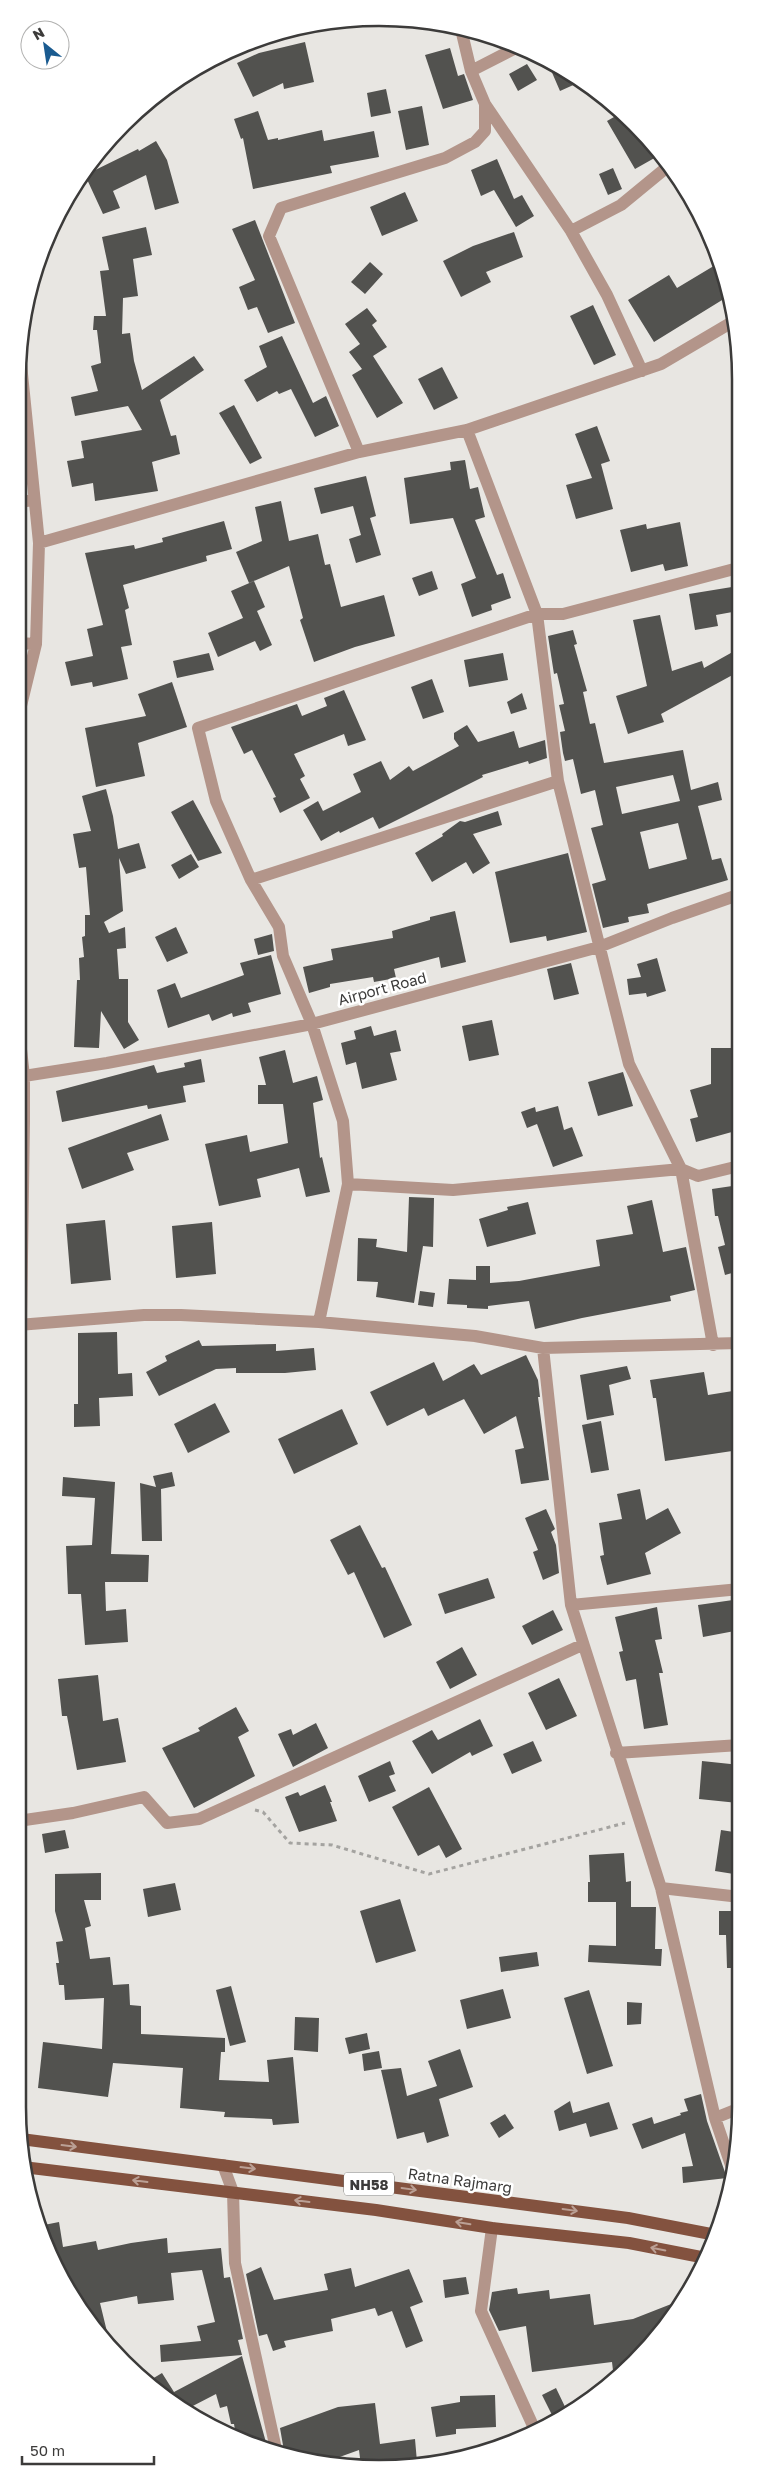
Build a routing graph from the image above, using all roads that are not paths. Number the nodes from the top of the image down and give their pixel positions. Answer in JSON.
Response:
{"nodes":[{"id":1,"x":463,"y":36,"type":"edge"},
{"id":2,"x":509,"y":51,"type":"edge"},
{"id":3,"x":471,"y":71,"type":"junction"},
{"id":4,"x":486,"y":104,"type":"junction"},
{"id":5,"x":663,"y":170,"type":"edge"},
{"id":6,"x":571,"y":231,"type":"junction"},
{"id":7,"x":727,"y":324,"type":"edge"},
{"id":8,"x":642,"y":371,"type":"junction"},
{"id":9,"x":26,"y":417,"type":"edge"},
{"id":10,"x":467,"y":430,"type":"junction"},
{"id":11,"x":360,"y":452,"type":"junction"},
{"id":12,"x":34,"y":500,"type":"junction"},
{"id":13,"x":26,"y":501,"type":"edge"},
{"id":14,"x":39,"y":542,"type":"junction"},
{"id":15,"x":732,"y":570,"type":"edge"},
{"id":16,"x":537,"y":614,"type":"junction"},
{"id":17,"x":26,"y":643,"type":"edge"},
{"id":18,"x":36,"y":644,"type":"junction"},
{"id":19,"x":26,"y":685,"type":"edge"},
{"id":20,"x":558,"y":781,"type":"junction"},
{"id":21,"x":251,"y":880,"type":"junction"},
{"id":22,"x":732,"y":897,"type":"edge"},
{"id":23,"x":599,"y":947,"type":"junction"},
{"id":24,"x":312,"y":1024,"type":"junction"},
{"id":25,"x":26,"y":1076,"type":"edge"},
{"id":26,"x":732,"y":1168,"type":"edge"},
{"id":27,"x":681,"y":1169,"type":"junction"},
{"id":28,"x":348,"y":1184,"type":"junction"},
{"id":29,"x":319,"y":1322,"type":"junction"},
{"id":30,"x":26,"y":1324,"type":"edge"},
{"id":31,"x":732,"y":1344,"type":"edge"},
{"id":32,"x":713,"y":1345,"type":"junction"},
{"id":33,"x":544,"y":1348,"type":"junction"},
{"id":34,"x":732,"y":1590,"type":"edge"},
{"id":35,"x":571,"y":1605,"type":"junction"},
{"id":36,"x":582,"y":1646,"type":"junction"},
{"id":37,"x":732,"y":1746,"type":"edge"},
{"id":38,"x":616,"y":1753,"type":"junction"},
{"id":39,"x":26,"y":1820,"type":"edge"},
{"id":40,"x":661,"y":1888,"type":"junction"},
{"id":41,"x":732,"y":1895,"type":"edge"},
{"id":42,"x":732,"y":2111,"type":"edge"},
{"id":43,"x":716,"y":2118,"type":"junction"},
{"id":44,"x":28,"y":2140,"type":"edge"},
{"id":45,"x":728,"y":2157,"type":"edge"},
{"id":46,"x":223,"y":2165,"type":"junction"},
{"id":47,"x":32,"y":2169,"type":"edge"},
{"id":48,"x":233,"y":2192,"type":"junction"},
{"id":49,"x":492,"y":2228,"type":"junction"},
{"id":50,"x":708,"y":2233,"type":"edge"},
{"id":51,"x":698,"y":2256,"type":"edge"},
{"id":52,"x":532,"y":2424,"type":"edge"},
{"id":53,"x":275,"y":2444,"type":"edge"}],
"edges":[{"from":1,"to":3,"type":"street"},
{"from":2,"to":3,"type":"street"},
{"from":3,"to":4,"type":"street"},
{"from":4,"to":6,"type":"street"},
{"from":4,"to":11,"type":"street"},
{"from":5,"to":6,"type":"street"},
{"from":6,"to":8,"type":"street"},
{"from":7,"to":8,"type":"street"},
{"from":8,"to":10,"type":"street"},
{"from":9,"to":12,"type":"street"},
{"from":10,"to":11,"type":"street"},
{"from":10,"to":16,"type":"street"},
{"from":11,"to":14,"type":"street"},
{"from":12,"to":13,"type":"street"},
{"from":12,"to":14,"type":"street"},
{"from":14,"to":18,"type":"street"},
{"from":15,"to":16,"type":"street"},
{"from":16,"to":20,"type":"street"},
{"from":16,"to":21,"type":"street"},
{"from":17,"to":18,"type":"street"},
{"from":18,"to":19,"type":"street"},
{"from":20,"to":21,"type":"street"},
{"from":20,"to":23,"type":"street"},
{"from":21,"to":24,"type":"street"},
{"from":22,"to":23,"type":"street","name":"Airport Road"},
{"from":23,"to":24,"type":"street","name":"Airport Road"},
{"from":23,"to":27,"type":"street"},
{"from":24,"to":25,"type":"street","name":"Airport Road"},
{"from":24,"to":28,"type":"street"},
{"from":26,"to":27,"type":"street"},
{"from":27,"to":28,"type":"street"},
{"from":27,"to":32,"type":"street"},
{"from":28,"to":29,"type":"street"},
{"from":29,"to":30,"type":"street"},
{"from":29,"to":33,"type":"street"},
{"from":31,"to":32,"type":"street"},
{"from":32,"to":33,"type":"street"},
{"from":33,"to":35,"type":"street"},
{"from":34,"to":35,"type":"street"},
{"from":35,"to":36,"type":"street"},
{"from":36,"to":38,"type":"street"},
{"from":36,"to":39,"type":"street"},
{"from":37,"to":38,"type":"street"},
{"from":38,"to":40,"type":"street"},
{"from":40,"to":41,"type":"street"},
{"from":40,"to":43,"type":"street"},
{"from":42,"to":43,"type":"street"},
{"from":43,"to":45,"type":"street"},
{"from":44,"to":46,"type":"main road","name":"Ratna Rajmarg","number":"NH58","one_way":true},
{"from":46,"to":48,"type":"street"},
{"from":46,"to":50,"type":"main road","name":"Ratna Rajmarg","number":"NH58","one_way":true},
{"from":48,"to":47,"type":"main road","number":"NH58","one_way":true},
{"from":49,"to":48,"type":"main road","number":"NH58","one_way":true},
{"from":48,"to":53,"type":"street"},
{"from":51,"to":49,"type":"main road","number":"NH58","one_way":true},
{"from":49,"to":52,"type":"street"}]}
